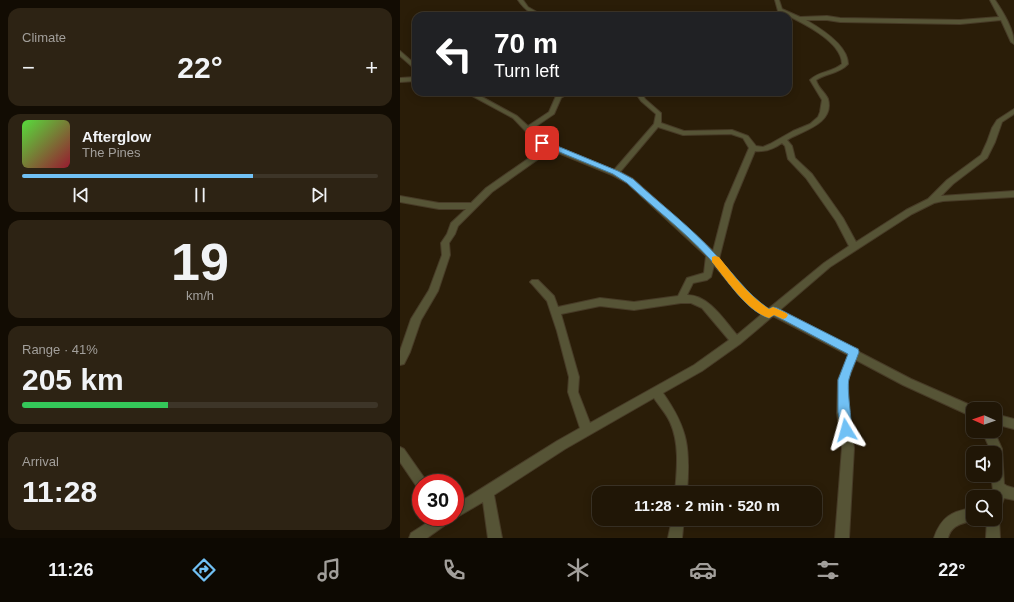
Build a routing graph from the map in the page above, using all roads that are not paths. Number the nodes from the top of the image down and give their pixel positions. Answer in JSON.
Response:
{"nodes":[{"id":1,"x":520,"y":0,"type":"edge"},
{"id":2,"x":777,"y":0,"type":"edge"},
{"id":3,"x":992,"y":0,"type":"edge"},
{"id":4,"x":534,"y":12,"type":"edge"},
{"id":5,"x":784,"y":12,"type":"edge"},
{"id":6,"x":792,"y":16,"type":"edge"},
{"id":7,"x":1003,"y":18,"type":"junction"},
{"id":8,"x":797,"y":19,"type":"junction"},
{"id":9,"x":1014,"y":42,"type":"edge"},
{"id":10,"x":400,"y":53,"type":"edge"},
{"id":11,"x":412,"y":64,"type":"edge"},
{"id":12,"x":412,"y":79,"type":"edge"},
{"id":13,"x":400,"y":80,"type":"edge"},
{"id":14,"x":476,"y":96,"type":"edge"},
{"id":15,"x":560,"y":96,"type":"edge"},
{"id":16,"x":640,"y":96,"type":"edge"},
{"id":17,"x":1014,"y":111,"type":"edge"},
{"id":18,"x":657,"y":124,"type":"junction"},
{"id":19,"x":528,"y":129,"type":"junction"},
{"id":20,"x":783,"y":140,"type":"junction"},
{"id":21,"x":550,"y":147,"type":"junction"},
{"id":22,"x":753,"y":148,"type":"junction"},
{"id":23,"x":616,"y":173,"type":"junction"},
{"id":24,"x":1014,"y":194,"type":"edge"},
{"id":25,"x":400,"y":199,"type":"edge"},
{"id":26,"x":931,"y":201,"type":"junction"},
{"id":27,"x":472,"y":206,"type":"junction"},
{"id":28,"x":854,"y":247,"type":"junction"},
{"id":29,"x":713,"y":257,"type":"junction"},
{"id":30,"x":535,"y":282,"type":"dead end"},
{"id":31,"x":681,"y":299,"type":"junction"},
{"id":32,"x":555,"y":311,"type":"junction"},
{"id":33,"x":771,"y":312,"type":"junction"},
{"id":34,"x":736,"y":341,"type":"junction"},
{"id":35,"x":854,"y":352,"type":"junction"},
{"id":36,"x":400,"y":361,"type":"edge"},
{"id":37,"x":656,"y":392,"type":"junction"},
{"id":38,"x":966,"y":409,"type":"edge"},
{"id":39,"x":1002,"y":421,"type":"edge"},
{"id":40,"x":1014,"y":424,"type":"edge"},
{"id":41,"x":587,"y":431,"type":"junction"},
{"id":42,"x":991,"y":438,"type":"edge"},
{"id":43,"x":400,"y":453,"type":"edge"},
{"id":44,"x":415,"y":474,"type":"edge"},
{"id":45,"x":682,"y":486,"type":"edge"},
{"id":46,"x":999,"y":490,"type":"edge"},
{"id":47,"x":486,"y":491,"type":"junction"},
{"id":48,"x":1002,"y":491,"type":"edge"},
{"id":49,"x":1014,"y":494,"type":"edge"},
{"id":50,"x":464,"y":506,"type":"edge"},
{"id":51,"x":966,"y":515,"type":"edge"},
{"id":52,"x":431,"y":526,"type":"edge"},
{"id":53,"x":677,"y":526,"type":"edge"},
{"id":54,"x":993,"y":526,"type":"edge"},
{"id":55,"x":416,"y":538,"type":"edge"},
{"id":56,"x":495,"y":538,"type":"edge"},
{"id":57,"x":675,"y":538,"type":"edge"},
{"id":58,"x":842,"y":538,"type":"edge"},
{"id":59,"x":941,"y":538,"type":"edge"},
{"id":60,"x":993,"y":538,"type":"edge"}],
"edges":[{"from":1,"to":4,"type":"street"},
{"from":2,"to":5,"type":"street"},
{"from":3,"to":7,"type":"street"},
{"from":6,"to":8,"type":"street"},
{"from":7,"to":8,"type":"street"},
{"from":7,"to":9,"type":"street"},
{"from":8,"to":20,"type":"street"},
{"from":10,"to":11,"type":"street"},
{"from":12,"to":13,"type":"street"},
{"from":14,"to":19,"type":"street"},
{"from":15,"to":19,"type":"street"},
{"from":16,"to":18,"type":"street"},
{"from":17,"to":26,"type":"street"},
{"from":18,"to":22,"type":"street"},
{"from":18,"to":23,"type":"street"},
{"from":19,"to":21,"type":"street"},
{"from":20,"to":22,"type":"street"},
{"from":20,"to":28,"type":"street"},
{"from":21,"to":23,"type":"street"},
{"from":21,"to":27,"type":"street"},
{"from":22,"to":29,"type":"street"},
{"from":23,"to":29,"type":"street"},
{"from":24,"to":26,"type":"street"},
{"from":25,"to":27,"type":"street"},
{"from":26,"to":28,"type":"street"},
{"from":27,"to":36,"type":"street"},
{"from":28,"to":33,"type":"street"},
{"from":29,"to":31,"type":"street"},
{"from":29,"to":33,"type":"street"},
{"from":30,"to":32,"type":"street"},
{"from":31,"to":32,"type":"street"},
{"from":31,"to":34,"type":"street"},
{"from":32,"to":41,"type":"street"},
{"from":33,"to":34,"type":"street"},
{"from":33,"to":35,"type":"street"},
{"from":34,"to":37,"type":"street"},
{"from":35,"to":38,"type":"street"},
{"from":35,"to":58,"type":"street"},
{"from":37,"to":41,"type":"street"},
{"from":37,"to":45,"type":"street"},
{"from":39,"to":40,"type":"street"},
{"from":41,"to":47,"type":"street"},
{"from":42,"to":46,"type":"street"},
{"from":43,"to":44,"type":"street"},
{"from":47,"to":50,"type":"street"},
{"from":47,"to":56,"type":"street"},
{"from":48,"to":49,"type":"street"},
{"from":51,"to":59,"type":"street"},
{"from":52,"to":55,"type":"street"},
{"from":53,"to":57,"type":"street"},
{"from":54,"to":60,"type":"street"}]}
